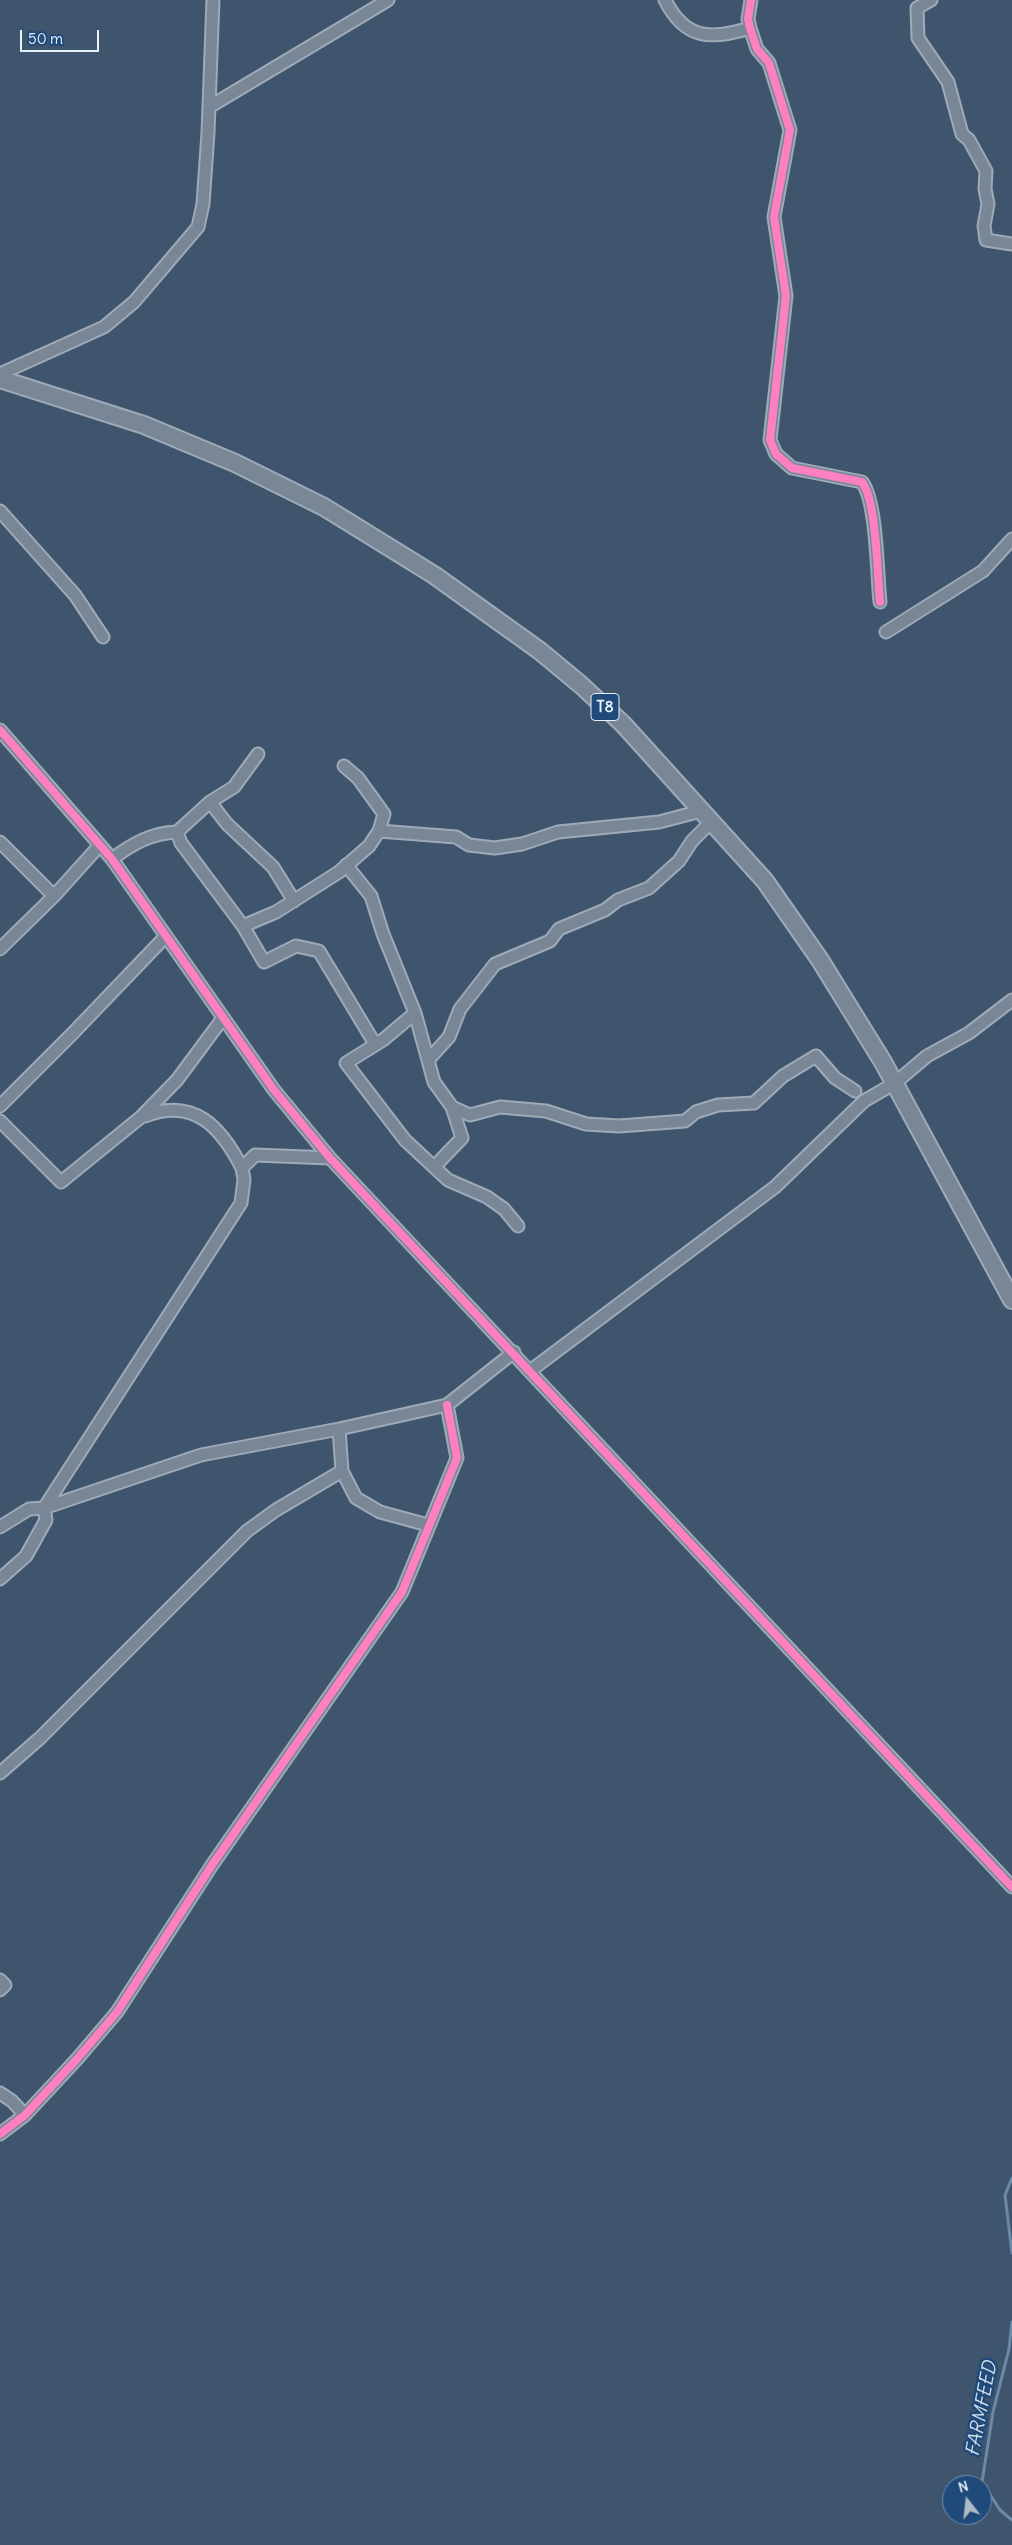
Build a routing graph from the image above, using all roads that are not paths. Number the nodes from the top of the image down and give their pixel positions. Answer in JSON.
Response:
{"nodes":[{"id":1,"x":213,"y":0,"type":"edge"},
{"id":2,"x":388,"y":0,"type":"edge"},
{"id":3,"x":665,"y":0,"type":"edge"},
{"id":4,"x":751,"y":0,"type":"edge"},
{"id":5,"x":932,"y":0,"type":"edge"},
{"id":6,"x":750,"y":28,"type":"junction"},
{"id":7,"x":209,"y":107,"type":"junction"},
{"id":8,"x":1012,"y":244,"type":"edge"},
{"id":9,"x":0,"y":374,"type":"edge"},
{"id":10,"x":0,"y":380,"type":"edge"},
{"id":11,"x":0,"y":511,"type":"edge"},
{"id":12,"x":1012,"y":539,"type":"edge"},
{"id":13,"x":880,"y":602,"type":"dead end"},
{"id":14,"x":886,"y":632,"type":"dead end"},
{"id":15,"x":103,"y":638,"type":"dead end"},
{"id":16,"x":0,"y":730,"type":"edge"},
{"id":17,"x":258,"y":754,"type":"dead end"},
{"id":18,"x":344,"y":766,"type":"dead end"},
{"id":19,"x":210,"y":802,"type":"junction"},
{"id":20,"x":706,"y":816,"type":"junction"},
{"id":21,"x":379,"y":831,"type":"junction"},
{"id":22,"x":177,"y":832,"type":"junction"},
{"id":23,"x":0,"y":842,"type":"edge"},
{"id":24,"x":100,"y":845,"type":"junction"},
{"id":25,"x":112,"y":860,"type":"junction"},
{"id":26,"x":346,"y":865,"type":"junction"},
{"id":27,"x":54,"y":896,"type":"junction"},
{"id":28,"x":294,"y":902,"type":"junction"},
{"id":29,"x":242,"y":926,"type":"junction"},
{"id":30,"x":166,"y":936,"type":"junction"},
{"id":31,"x":0,"y":949,"type":"edge"},
{"id":32,"x":1012,"y":1000,"type":"edge"},
{"id":33,"x":415,"y":1013,"type":"junction"},
{"id":34,"x":223,"y":1018,"type":"junction"},
{"id":35,"x":375,"y":1044,"type":"junction"},
{"id":36,"x":428,"y":1059,"type":"junction"},
{"id":37,"x":895,"y":1083,"type":"junction"},
{"id":38,"x":854,"y":1091,"type":"dead end"},
{"id":39,"x":0,"y":1106,"type":"edge"},
{"id":40,"x":452,"y":1108,"type":"junction"},
{"id":41,"x":141,"y":1117,"type":"junction"},
{"id":42,"x":0,"y":1121,"type":"edge"},
{"id":43,"x":330,"y":1158,"type":"junction"},
{"id":44,"x":434,"y":1167,"type":"junction"},
{"id":45,"x":242,"y":1168,"type":"junction"},
{"id":46,"x":518,"y":1226,"type":"dead end"},
{"id":47,"x":1012,"y":1300,"type":"edge"},
{"id":48,"x":514,"y":1352,"type":"junction"},
{"id":49,"x":530,"y":1371,"type":"junction"},
{"id":50,"x":447,"y":1405,"type":"junction"},
{"id":51,"x":339,"y":1429,"type":"junction"},
{"id":52,"x":342,"y":1470,"type":"junction"},
{"id":53,"x":44,"y":1508,"type":"junction"},
{"id":54,"x":428,"y":1525,"type":"junction"},
{"id":55,"x":0,"y":1527,"type":"edge"},
{"id":56,"x":0,"y":1579,"type":"edge"},
{"id":57,"x":0,"y":1773,"type":"edge"},
{"id":58,"x":1012,"y":1887,"type":"edge"},
{"id":59,"x":0,"y":1980,"type":"edge"},
{"id":60,"x":0,"y":1990,"type":"edge"},
{"id":61,"x":0,"y":2093,"type":"edge"},
{"id":62,"x":25,"y":2115,"type":"junction"},
{"id":63,"x":0,"y":2134,"type":"edge"}],
"edges":[{"from":1,"to":7,"type":"street"},
{"from":2,"to":7,"type":"street"},
{"from":3,"to":6,"type":"street"},
{"from":4,"to":6,"type":"street"},
{"from":5,"to":8,"type":"street"},
{"from":6,"to":13,"type":"street"},
{"from":7,"to":9,"type":"street"},
{"from":10,"to":20,"type":"highway","number":"T8"},
{"from":11,"to":15,"type":"street"},
{"from":12,"to":14,"type":"street"},
{"from":16,"to":24,"type":"street"},
{"from":17,"to":19,"type":"street"},
{"from":18,"to":21,"type":"street"},
{"from":19,"to":22,"type":"street"},
{"from":19,"to":28,"type":"street"},
{"from":20,"to":21,"type":"street"},
{"from":20,"to":36,"type":"street"},
{"from":20,"to":37,"type":"highway","number":"T8"},
{"from":21,"to":26,"type":"street"},
{"from":22,"to":25,"type":"street"},
{"from":22,"to":29,"type":"street"},
{"from":23,"to":27,"type":"street"},
{"from":24,"to":25,"type":"street"},
{"from":24,"to":27,"type":"street"},
{"from":25,"to":30,"type":"street"},
{"from":26,"to":28,"type":"street"},
{"from":26,"to":33,"type":"street"},
{"from":27,"to":31,"type":"street"},
{"from":28,"to":29,"type":"street"},
{"from":29,"to":35,"type":"street"},
{"from":30,"to":34,"type":"street"},
{"from":30,"to":39,"type":"street"},
{"from":32,"to":37,"type":"street"},
{"from":33,"to":35,"type":"street"},
{"from":33,"to":36,"type":"street"},
{"from":34,"to":41,"type":"street"},
{"from":34,"to":43,"type":"street"},
{"from":35,"to":44,"type":"street"},
{"from":36,"to":40,"type":"street"},
{"from":37,"to":47,"type":"highway","number":"T8"},
{"from":37,"to":49,"type":"street"},
{"from":38,"to":40,"type":"street"},
{"from":40,"to":44,"type":"street"},
{"from":41,"to":42,"type":"street"},
{"from":41,"to":45,"type":"street"},
{"from":43,"to":45,"type":"street"},
{"from":43,"to":48,"type":"street"},
{"from":44,"to":46,"type":"street"},
{"from":45,"to":53,"type":"street"},
{"from":48,"to":49,"type":"street"},
{"from":48,"to":50,"type":"street"},
{"from":49,"to":58,"type":"street"},
{"from":50,"to":51,"type":"street"},
{"from":50,"to":54,"type":"street"},
{"from":51,"to":52,"type":"street"},
{"from":51,"to":53,"type":"street"},
{"from":52,"to":54,"type":"street"},
{"from":52,"to":57,"type":"street"},
{"from":53,"to":55,"type":"street"},
{"from":53,"to":56,"type":"street"},
{"from":54,"to":62,"type":"street"},
{"from":59,"to":60,"type":"street"},
{"from":61,"to":62,"type":"street"},
{"from":62,"to":63,"type":"street"}]}
